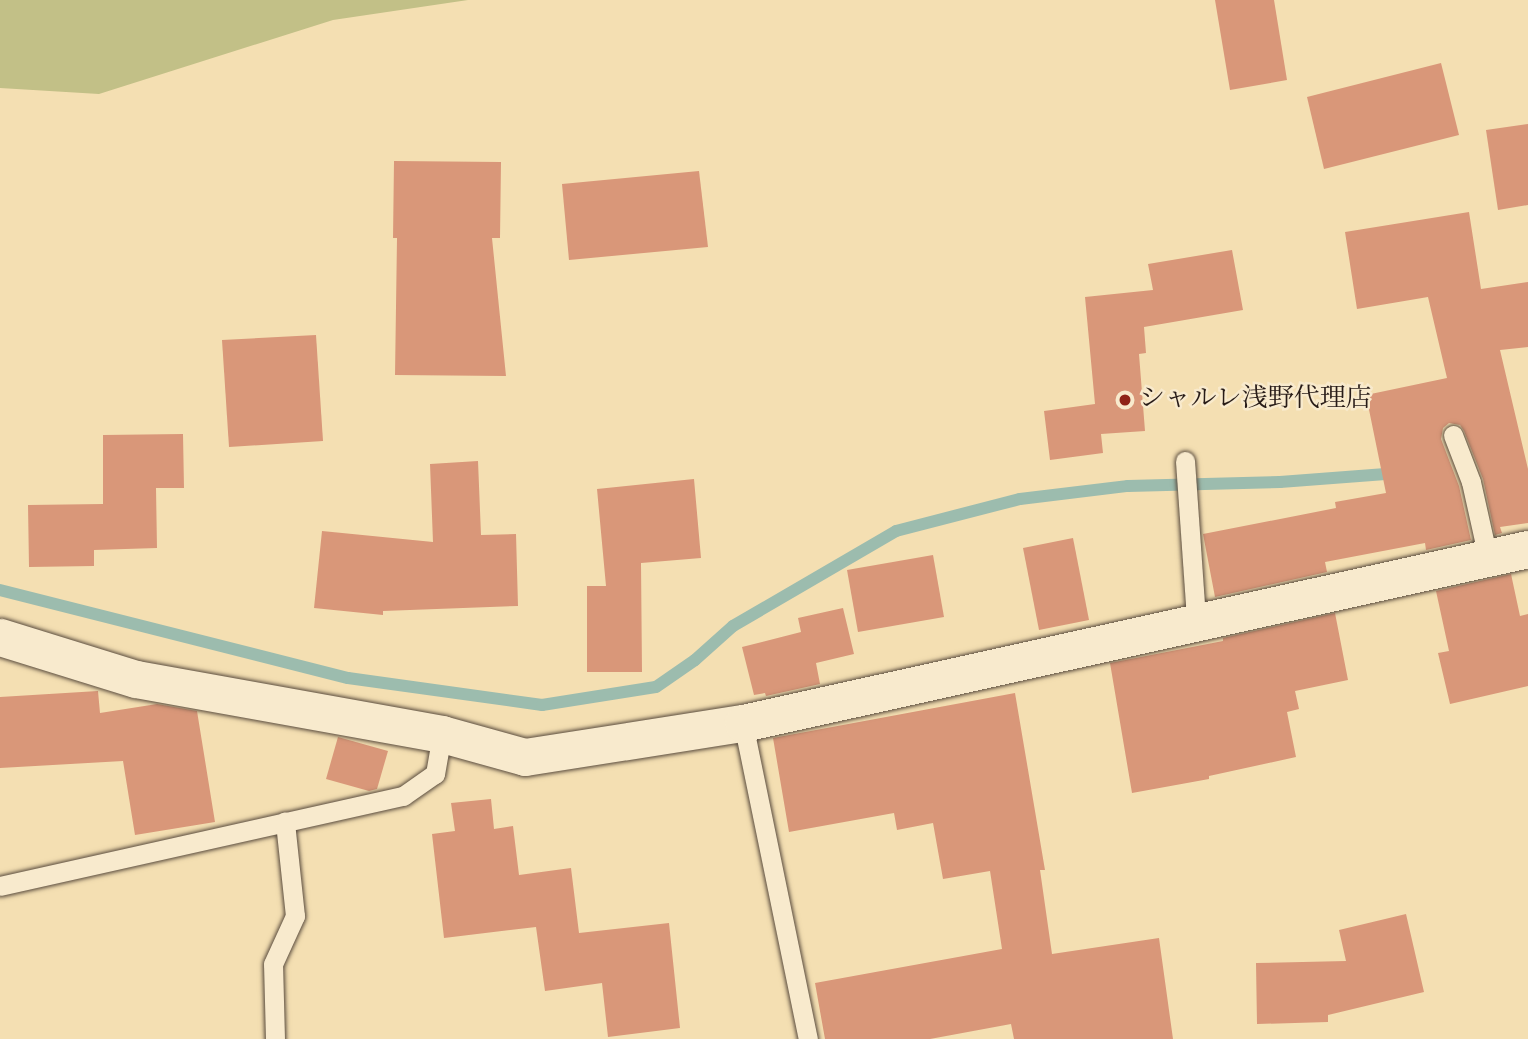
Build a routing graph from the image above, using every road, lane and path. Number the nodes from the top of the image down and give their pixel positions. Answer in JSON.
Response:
{"nodes":[{"id":1,"x":1453,"y":437,"type":"dead end"},
{"id":2,"x":1185,"y":461,"type":"dead end"},
{"id":3,"x":1528,"y":549,"type":"edge"},
{"id":4,"x":1488,"y":558,"type":"junction"},
{"id":5,"x":1195,"y":620,"type":"junction"},
{"id":6,"x":0,"y":637,"type":"edge"},
{"id":7,"x":743,"y":723,"type":"junction"},
{"id":8,"x":442,"y":734,"type":"junction"},
{"id":9,"x":285,"y":822,"type":"junction"},
{"id":10,"x":0,"y":886,"type":"edge"},
{"id":11,"x":275,"y":1039,"type":"edge"},
{"id":12,"x":808,"y":1039,"type":"edge"}],
"edges":[{"from":1,"to":4,"type":"lane"},
{"from":2,"to":5,"type":"lane"},
{"from":3,"to":4,"type":"street"},
{"from":4,"to":5,"type":"street"},
{"from":5,"to":7,"type":"street"},
{"from":6,"to":8,"type":"street"},
{"from":7,"to":8,"type":"street"},
{"from":7,"to":12,"type":"lane"},
{"from":8,"to":9,"type":"lane"},
{"from":9,"to":10,"type":"lane"},
{"from":9,"to":11,"type":"lane"}]}
